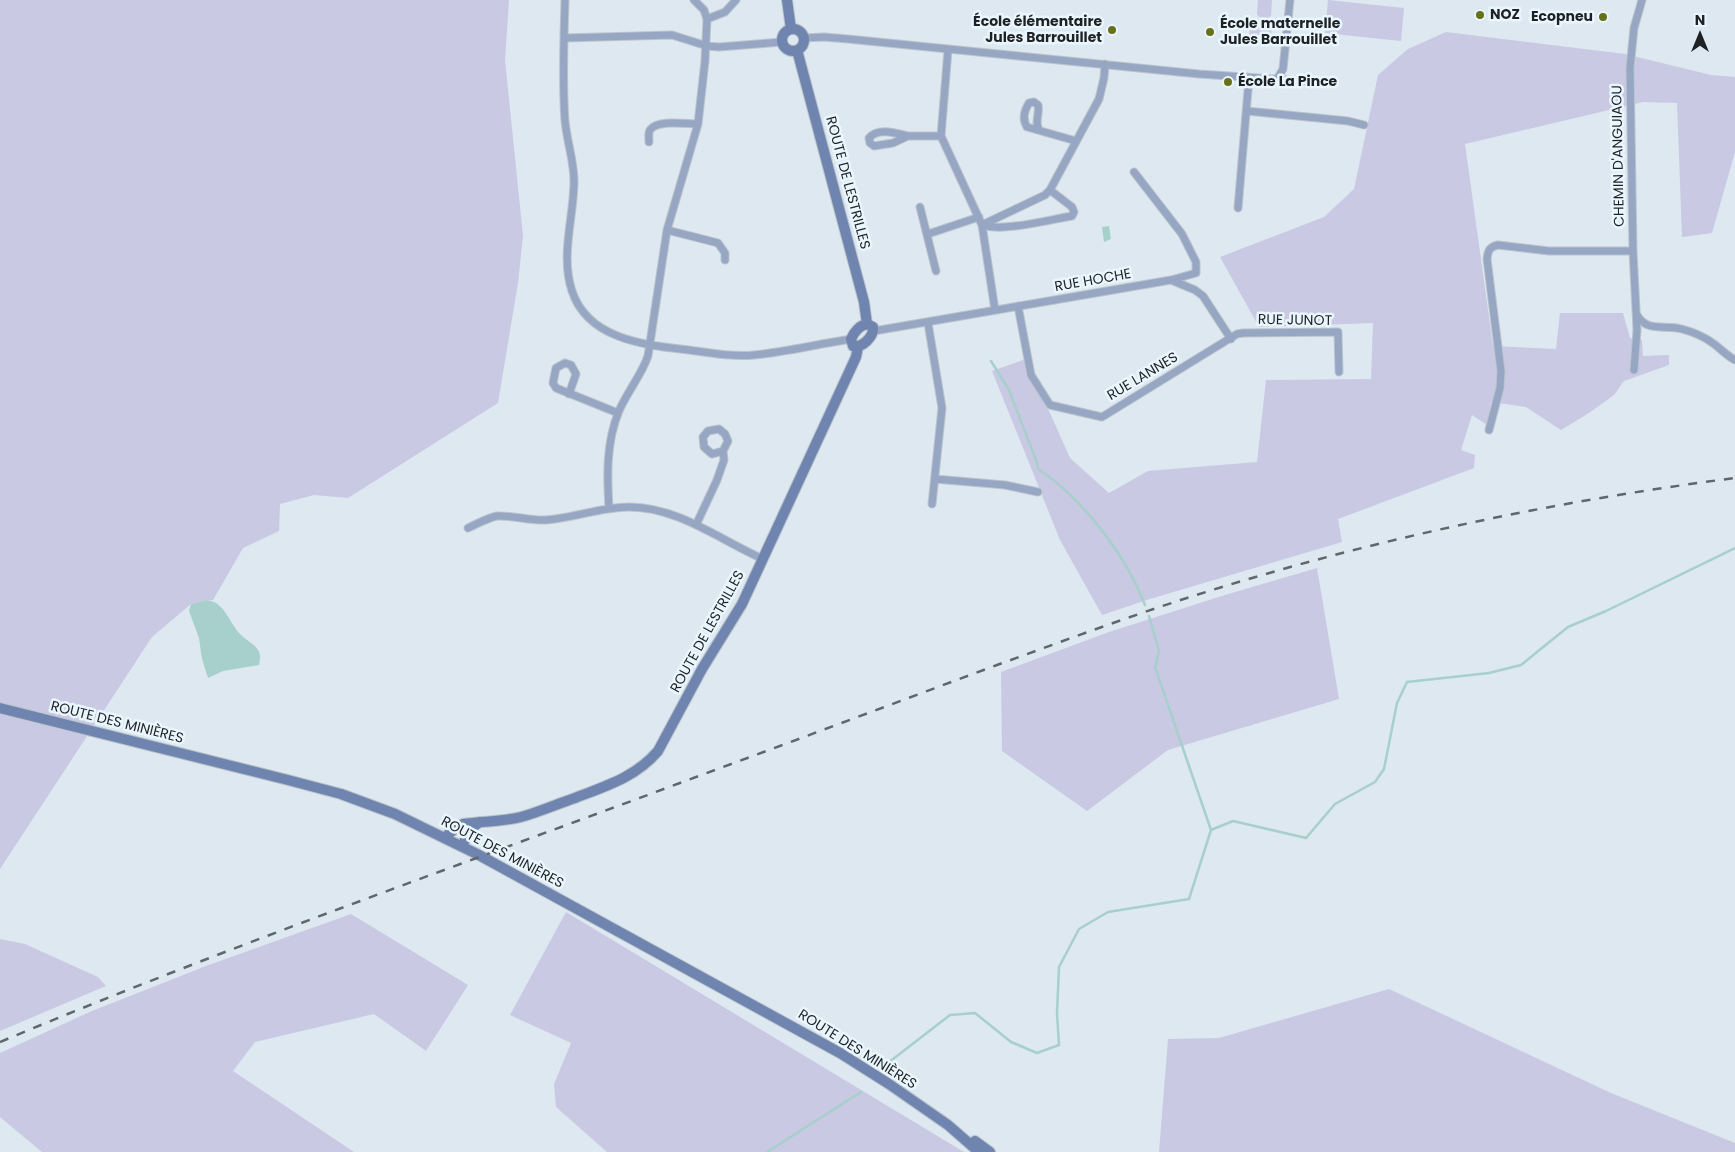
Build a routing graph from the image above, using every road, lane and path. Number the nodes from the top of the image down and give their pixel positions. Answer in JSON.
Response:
{"nodes":[{"id":1,"x":564,"y":0,"type":"edge"},
{"id":2,"x":694,"y":0,"type":"edge"},
{"id":3,"x":736,"y":0,"type":"edge"},
{"id":4,"x":787,"y":0,"type":"edge"},
{"id":5,"x":1290,"y":0,"type":"edge"},
{"id":6,"x":1642,"y":0,"type":"edge"},
{"id":7,"x":707,"y":19,"type":"junction"},
{"id":8,"x":791,"y":30,"type":"junction"},
{"id":9,"x":564,"y":38,"type":"junction"},
{"id":10,"x":803,"y":38,"type":"junction"},
{"id":11,"x":782,"y":42,"type":"junction"},
{"id":12,"x":706,"y":46,"type":"junction"},
{"id":13,"x":797,"y":50,"type":"junction"},
{"id":14,"x":948,"y":50,"type":"junction"},
{"id":15,"x":1105,"y":64,"type":"junction"},
{"id":16,"x":1249,"y":78,"type":"junction"},
{"id":17,"x":1276,"y":79,"type":"junction"},
{"id":18,"x":1304,"y":81,"type":"dead end"},
{"id":19,"x":1247,"y":111,"type":"junction"},
{"id":20,"x":698,"y":124,"type":"junction"},
{"id":21,"x":1364,"y":125,"type":"dead end"},
{"id":22,"x":1039,"y":130,"type":"dead end"},
{"id":23,"x":908,"y":136,"type":"junction"},
{"id":24,"x":941,"y":136,"type":"junction"},
{"id":25,"x":1076,"y":141,"type":"junction"},
{"id":26,"x":648,"y":142,"type":"dead end"},
{"id":27,"x":1134,"y":172,"type":"dead end"},
{"id":28,"x":1050,"y":190,"type":"junction"},
{"id":29,"x":920,"y":207,"type":"dead end"},
{"id":30,"x":1238,"y":208,"type":"dead end"},
{"id":31,"x":980,"y":221,"type":"junction"},
{"id":32,"x":667,"y":230,"type":"junction"},
{"id":33,"x":928,"y":234,"type":"junction"},
{"id":34,"x":1633,"y":251,"type":"junction"},
{"id":35,"x":725,"y":260,"type":"dead end"},
{"id":36,"x":936,"y":271,"type":"dead end"},
{"id":37,"x":1171,"y":280,"type":"junction"},
{"id":38,"x":1018,"y":306,"type":"junction"},
{"id":39,"x":995,"y":310,"type":"junction"},
{"id":40,"x":1636,"y":312,"type":"junction"},
{"id":41,"x":928,"y":323,"type":"junction"},
{"id":42,"x":870,"y":328,"type":"junction"},
{"id":43,"x":1243,"y":333,"type":"joint"},
{"id":44,"x":1231,"y":339,"type":"junction"},
{"id":45,"x":854,"y":343,"type":"junction"},
{"id":46,"x":649,"y":346,"type":"junction"},
{"id":47,"x":1735,"y":360,"type":"edge"},
{"id":48,"x":1634,"y":370,"type":"dead end"},
{"id":49,"x":1339,"y":372,"type":"dead end"},
{"id":50,"x":569,"y":394,"type":"dead end"},
{"id":51,"x":618,"y":413,"type":"junction"},
{"id":52,"x":1489,"y":430,"type":"dead end"},
{"id":53,"x":722,"y":451,"type":"dead end"},
{"id":54,"x":935,"y":479,"type":"junction"},
{"id":55,"x":1038,"y":492,"type":"dead end"},
{"id":56,"x":932,"y":504,"type":"dead end"},
{"id":57,"x":609,"y":508,"type":"junction"},
{"id":58,"x":696,"y":525,"type":"junction"},
{"id":59,"x":468,"y":528,"type":"dead end"},
{"id":60,"x":763,"y":559,"type":"junction"},
{"id":61,"x":0,"y":708,"type":"edge"},
{"id":62,"x":480,"y":822,"type":"junction"},
{"id":63,"x":445,"y":837,"type":"junction"},
{"id":64,"x":462,"y":846,"type":"junction"},
{"id":65,"x":948,"y":1125,"type":"junction"},
{"id":66,"x":980,"y":1152,"type":"edge"},
{"id":67,"x":990,"y":1152,"type":"edge"}],
"edges":[{"from":1,"to":9,"type":"street"},
{"from":2,"to":7,"type":"street"},
{"from":3,"to":7,"type":"street"},
{"from":4,"to":8,"type":"main road"},
{"from":5,"to":17,"type":"street"},
{"from":6,"to":34,"type":"street","name":"CHEMIN D'ANGUIAOU"},
{"from":7,"to":12,"type":"street"},
{"from":8,"to":10,"type":"main road"},
{"from":8,"to":11,"type":"main road"},
{"from":9,"to":12,"type":"street"},
{"from":9,"to":46,"type":"street"},
{"from":10,"to":13,"type":"main road"},
{"from":10,"to":14,"type":"street"},
{"from":11,"to":12,"type":"street"},
{"from":11,"to":13,"type":"main road"},
{"from":12,"to":20,"type":"street"},
{"from":13,"to":42,"type":"main road","name":"ROUTE DE LESTRILLES"},
{"from":14,"to":15,"type":"street"},
{"from":14,"to":24,"type":"street"},
{"from":15,"to":16,"type":"street"},
{"from":15,"to":25,"type":"street"},
{"from":16,"to":17,"type":"street"},
{"from":16,"to":19,"type":"street"},
{"from":17,"to":18,"type":"street"},
{"from":19,"to":21,"type":"street"},
{"from":19,"to":30,"type":"street"},
{"from":20,"to":26,"type":"street"},
{"from":20,"to":32,"type":"street"},
{"from":22,"to":25,"type":"street"},
{"from":23,"to":23,"type":"street"},
{"from":23,"to":24,"type":"street"},
{"from":24,"to":31,"type":"street"},
{"from":25,"to":28,"type":"street"},
{"from":27,"to":37,"type":"street","name":"RUE HOCHE"},
{"from":28,"to":31,"type":"street"},
{"from":28,"to":31,"type":"street"},
{"from":29,"to":33,"type":"street"},
{"from":31,"to":33,"type":"street"},
{"from":31,"to":39,"type":"street"},
{"from":32,"to":35,"type":"street"},
{"from":32,"to":46,"type":"street"},
{"from":33,"to":36,"type":"street"},
{"from":34,"to":40,"type":"street","name":"CHEMIN D'ANGUIAOU"},
{"from":34,"to":52,"type":"street"},
{"from":37,"to":38,"type":"street","name":"RUE HOCHE"},
{"from":37,"to":44,"type":"street"},
{"from":38,"to":39,"type":"street","name":"RUE HOCHE"},
{"from":38,"to":44,"type":"street","name":"RUE LANNES"},
{"from":39,"to":41,"type":"street","name":"RUE HOCHE"},
{"from":40,"to":47,"type":"street"},
{"from":40,"to":48,"type":"street","name":"CHEMIN D'ANGUIAOU"},
{"from":41,"to":42,"type":"street","name":"RUE HOCHE"},
{"from":41,"to":54,"type":"street"},
{"from":42,"to":45,"type":"main road"},
{"from":43,"to":44,"type":"street","name":"RUE LANNES"},
{"from":43,"to":49,"type":"street","name":"RUE JUNOT"},
{"from":45,"to":46,"type":"street"},
{"from":45,"to":60,"type":"main road","name":"ROUTE DE LESTRILLES"},
{"from":46,"to":51,"type":"street"},
{"from":50,"to":51,"type":"street"},
{"from":51,"to":57,"type":"street"},
{"from":53,"to":58,"type":"street"},
{"from":54,"to":55,"type":"street"},
{"from":54,"to":56,"type":"street"},
{"from":57,"to":58,"type":"street"},
{"from":57,"to":59,"type":"street"},
{"from":58,"to":60,"type":"street"},
{"from":60,"to":62,"type":"main road","name":"ROUTE DE LESTRILLES"},
{"from":61,"to":63,"type":"main road","name":"ROUTE DES MINIÈRES"},
{"from":62,"to":63,"type":"main road","name":"ROUTE DE LESTRILLES"},
{"from":62,"to":64,"type":"main road"},
{"from":63,"to":64,"type":"main road","name":"ROUTE DES MINIÈRES"},
{"from":64,"to":65,"type":"main road","name":"ROUTE DES MINIÈRES"},
{"from":65,"to":66,"type":"main road","name":"ROUTE DES MINIÈRES"},
{"from":65,"to":67,"type":"main road","name":"ROUTE DES MINIÈRES"}]}
